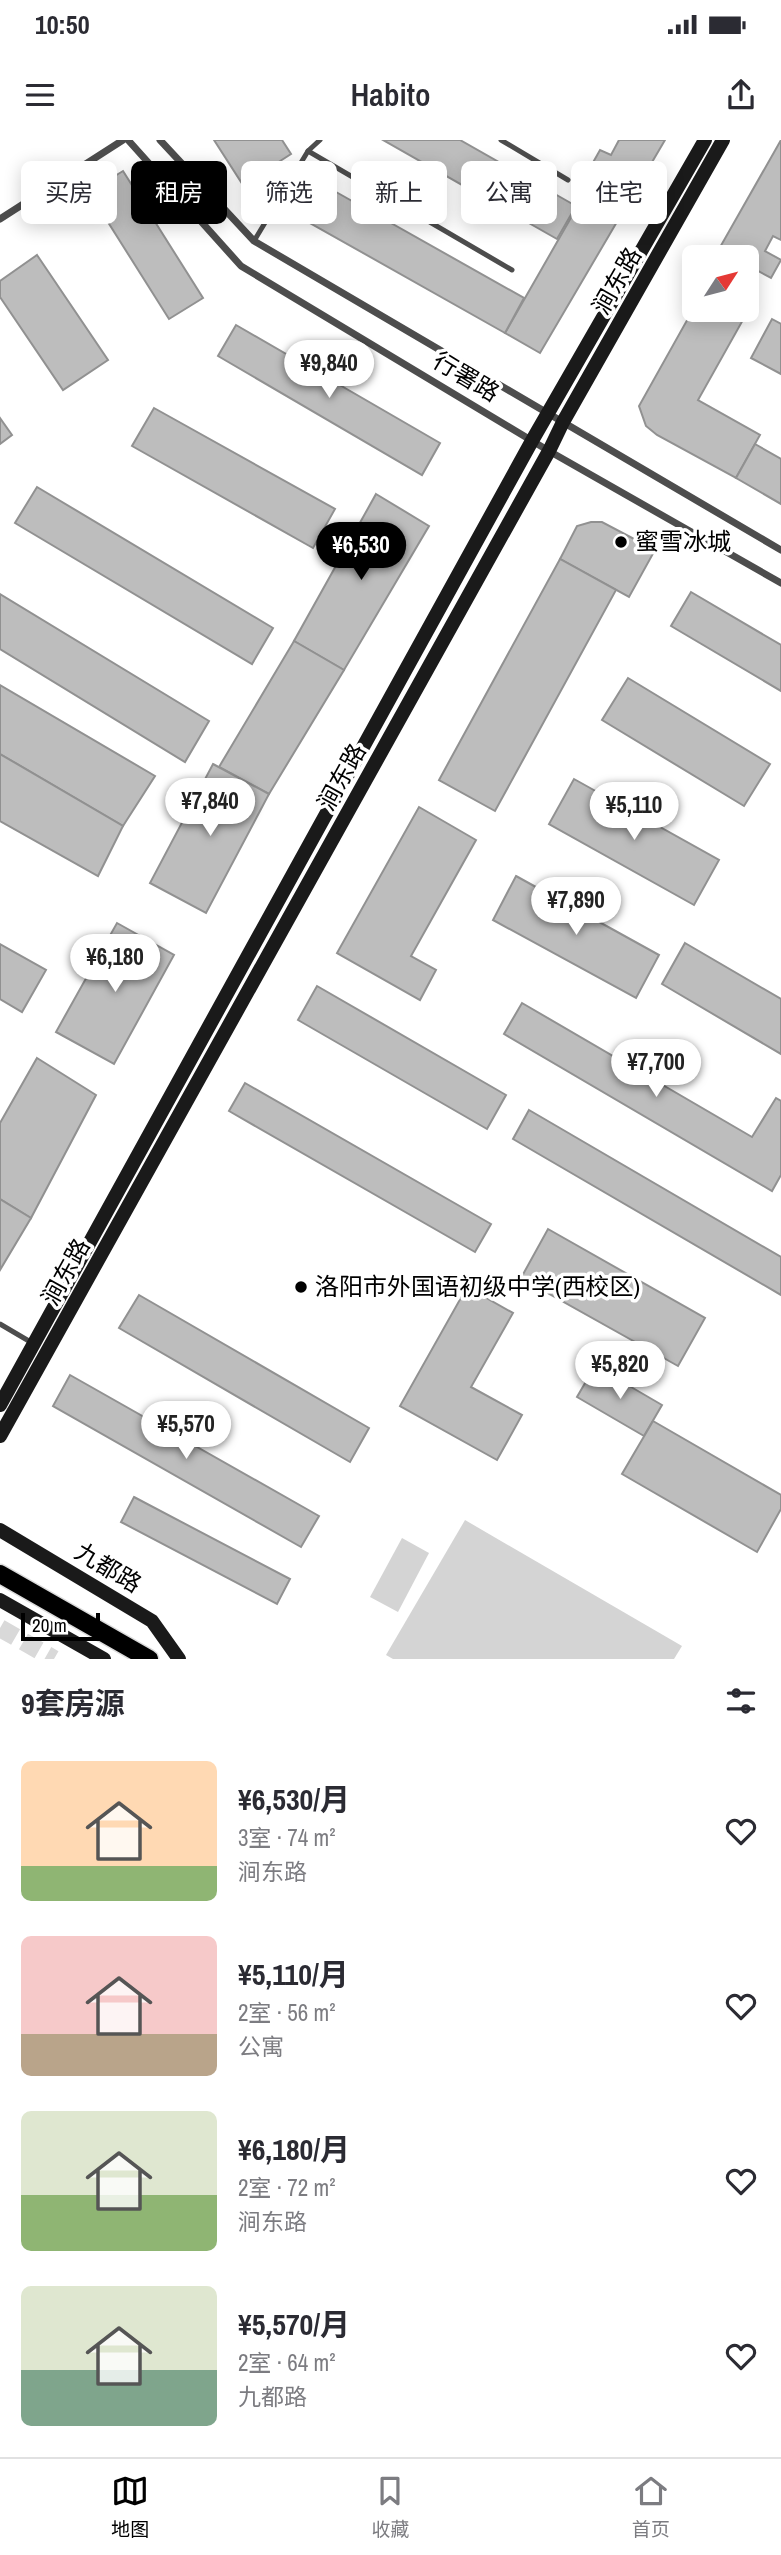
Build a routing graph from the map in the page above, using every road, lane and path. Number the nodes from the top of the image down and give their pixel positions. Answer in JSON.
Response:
{"nodes":[{"id":1,"x":125,"y":140,"type":"edge"},
{"id":2,"x":160,"y":140,"type":"edge"},
{"id":3,"x":320,"y":140,"type":"edge"},
{"id":4,"x":501,"y":140,"type":"edge"},
{"id":5,"x":705,"y":140,"type":"edge"},
{"id":6,"x":723,"y":140,"type":"edge"},
{"id":7,"x":308,"y":151,"type":"junction"},
{"id":8,"x":568,"y":180,"type":"dead end"},
{"id":9,"x":0,"y":219,"type":"edge"},
{"id":10,"x":254,"y":241,"type":"junction"},
{"id":11,"x":512,"y":270,"type":"dead end"},
{"id":12,"x":549,"y":414,"type":"junction"},
{"id":13,"x":563,"y":422,"type":"junction"},
{"id":14,"x":533,"y":439,"type":"junction"},
{"id":15,"x":550,"y":451,"type":"junction"},
{"id":16,"x":781,"y":550,"type":"edge"},
{"id":17,"x":781,"y":583,"type":"edge"},
{"id":18,"x":0,"y":1324,"type":"edge"},
{"id":19,"x":34,"y":1344,"type":"junction"},
{"id":20,"x":48,"y":1352,"type":"junction"},
{"id":21,"x":0,"y":1405,"type":"edge"},
{"id":22,"x":0,"y":1436,"type":"edge"},
{"id":23,"x":0,"y":1530,"type":"edge"},
{"id":24,"x":0,"y":1574,"type":"edge"},
{"id":25,"x":0,"y":1600,"type":"edge"},
{"id":26,"x":104,"y":1659,"type":"edge"},
{"id":27,"x":149,"y":1659,"type":"edge"},
{"id":28,"x":179,"y":1659,"type":"edge"}],
"edges":[{"from":1,"to":9,"type":"street"},
{"from":1,"to":14,"type":"street","name":"行署路"},
{"from":2,"to":10,"type":"street","name":"行署路"},
{"from":3,"to":7,"type":"lane"},
{"from":4,"to":8,"type":"lane"},
{"from":5,"to":12,"type":"street","name":"涧东路"},
{"from":6,"to":13,"type":"street","name":"涧东路"},
{"from":7,"to":10,"type":"lane"},
{"from":7,"to":11,"type":"lane"},
{"from":10,"to":12,"type":"street","name":"行署路"},
{"from":12,"to":13,"type":"street","name":"行署路"},
{"from":12,"to":14,"type":"street","name":"涧东路"},
{"from":13,"to":15,"type":"street","name":"涧东路"},
{"from":13,"to":16,"type":"street","name":"行署路"},
{"from":14,"to":15,"type":"street","name":"行署路"},
{"from":14,"to":19,"type":"street","name":"涧东路"},
{"from":15,"to":17,"type":"street","name":"行署路"},
{"from":15,"to":20,"type":"street","name":"涧东路"},
{"from":18,"to":19,"type":"lane"},
{"from":19,"to":20,"type":"lane"},
{"from":19,"to":21,"type":"street","name":"涧东路"},
{"from":20,"to":22,"type":"street","name":"涧东路"},
{"from":23,"to":28,"type":"street","name":"九都路"},
{"from":24,"to":27,"type":"main road"},
{"from":25,"to":26,"type":"street"}]}
